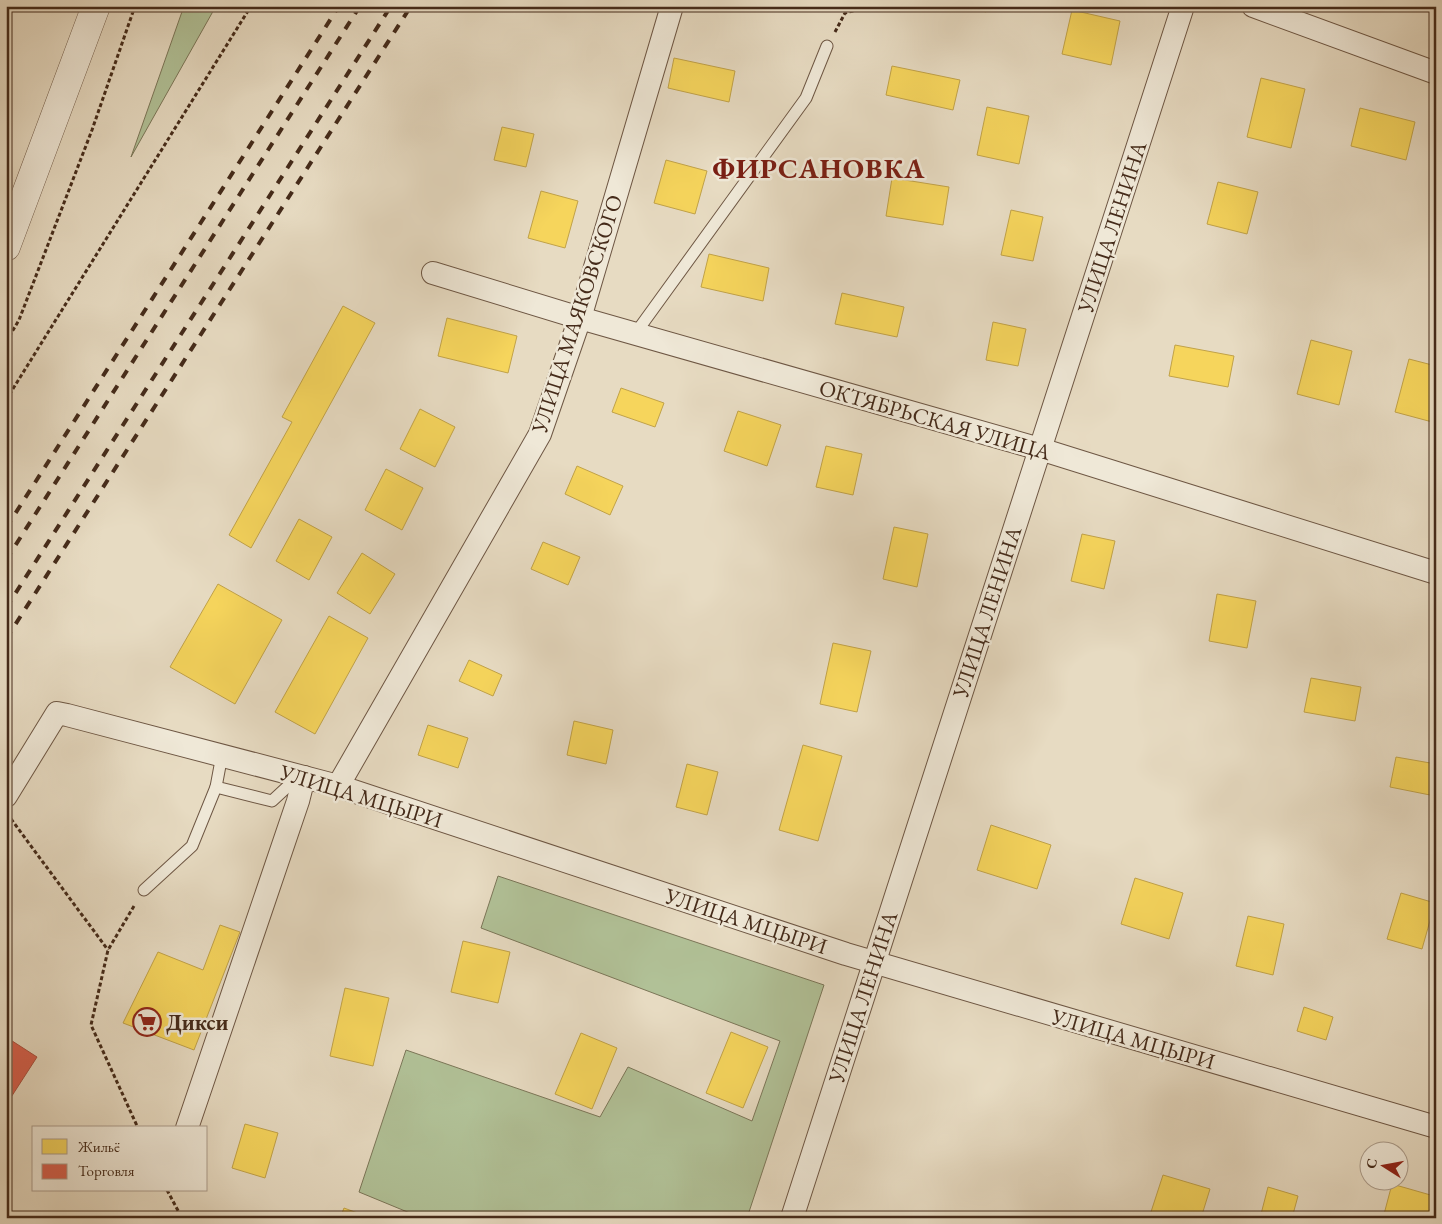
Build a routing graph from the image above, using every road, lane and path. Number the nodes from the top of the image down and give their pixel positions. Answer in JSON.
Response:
{"nodes":[{"id":1,"x":96,"y":6,"type":"edge"},
{"id":2,"x":135,"y":6,"type":"edge"},
{"id":3,"x":251,"y":6,"type":"edge"},
{"id":4,"x":672,"y":6,"type":"edge"},
{"id":5,"x":873,"y":6,"type":"edge"},
{"id":6,"x":1183,"y":6,"type":"edge"},
{"id":7,"x":1253,"y":6,"type":"edge"},
{"id":8,"x":827,"y":46,"type":"joint"},
{"id":9,"x":1436,"y":73,"type":"edge"},
{"id":10,"x":6,"y":247,"type":"edge"},
{"id":11,"x":433,"y":273,"type":"dead end"},
{"id":12,"x":580,"y":318,"type":"junction"},
{"id":13,"x":635,"y":334,"type":"junction"},
{"id":14,"x":6,"y":342,"type":"edge"},
{"id":15,"x":6,"y":400,"type":"edge"},
{"id":16,"x":1040,"y":449,"type":"junction"},
{"id":17,"x":1436,"y":573,"type":"edge"},
{"id":18,"x":222,"y":755,"type":"junction"},
{"id":19,"x":302,"y":776,"type":"junction"},
{"id":20,"x":338,"y":786,"type":"junction"},
{"id":21,"x":216,"y":787,"type":"junction"},
{"id":22,"x":6,"y":796,"type":"edge"},
{"id":23,"x":6,"y":812,"type":"edge"},
{"id":24,"x":144,"y":890,"type":"joint"},
{"id":25,"x":108,"y":950,"type":"junction"},
{"id":26,"x":874,"y":962,"type":"junction"},
{"id":27,"x":137,"y":1126,"type":"edge"},
{"id":28,"x":188,"y":1126,"type":"edge"},
{"id":29,"x":1436,"y":1128,"type":"edge"},
{"id":30,"x":168,"y":1192,"type":"edge"},
{"id":31,"x":182,"y":1218,"type":"edge"},
{"id":32,"x":792,"y":1218,"type":"edge"}],
"edges":[{"from":1,"to":10,"type":"street"},
{"from":2,"to":14,"type":"path"},
{"from":3,"to":15,"type":"path"},
{"from":4,"to":12,"type":"street","name":"УЛИЦА МАЯКОВСКОГО"},
{"from":5,"to":8,"type":"path"},
{"from":6,"to":16,"type":"street","name":"УЛИЦА ЛЕНИНА"},
{"from":7,"to":9,"type":"street"},
{"from":8,"to":13,"type":"lane"},
{"from":11,"to":12,"type":"street","name":"ОКТЯБРЬСКАЯ УЛИЦА"},
{"from":12,"to":13,"type":"street","name":"ОКТЯБРЬСКАЯ УЛИЦА"},
{"from":12,"to":20,"type":"street","name":"УЛИЦА МАЯКОВСКОГО"},
{"from":13,"to":16,"type":"street","name":"ОКТЯБРЬСКАЯ УЛИЦА"},
{"from":16,"to":17,"type":"street","name":"ОКТЯБРЬСКАЯ УЛИЦА"},
{"from":16,"to":26,"type":"street","name":"УЛИЦА ЛЕНИНА"},
{"from":18,"to":19,"type":"street","name":"УЛИЦА МЦЫРИ"},
{"from":18,"to":21,"type":"lane"},
{"from":18,"to":22,"type":"street","name":"УЛИЦА МЦЫРИ"},
{"from":19,"to":20,"type":"street","name":"УЛИЦА МЦЫРИ"},
{"from":19,"to":21,"type":"lane"},
{"from":19,"to":28,"type":"street"},
{"from":20,"to":26,"type":"street","name":"УЛИЦА МЦЫРИ"},
{"from":21,"to":24,"type":"lane"},
{"from":23,"to":25,"type":"path"},
{"from":24,"to":25,"type":"path"},
{"from":25,"to":27,"type":"path"},
{"from":26,"to":29,"type":"street","name":"УЛИЦА МЦЫРИ"},
{"from":26,"to":32,"type":"street","name":"УЛИЦА ЛЕНИНА"},
{"from":30,"to":31,"type":"path"}]}
